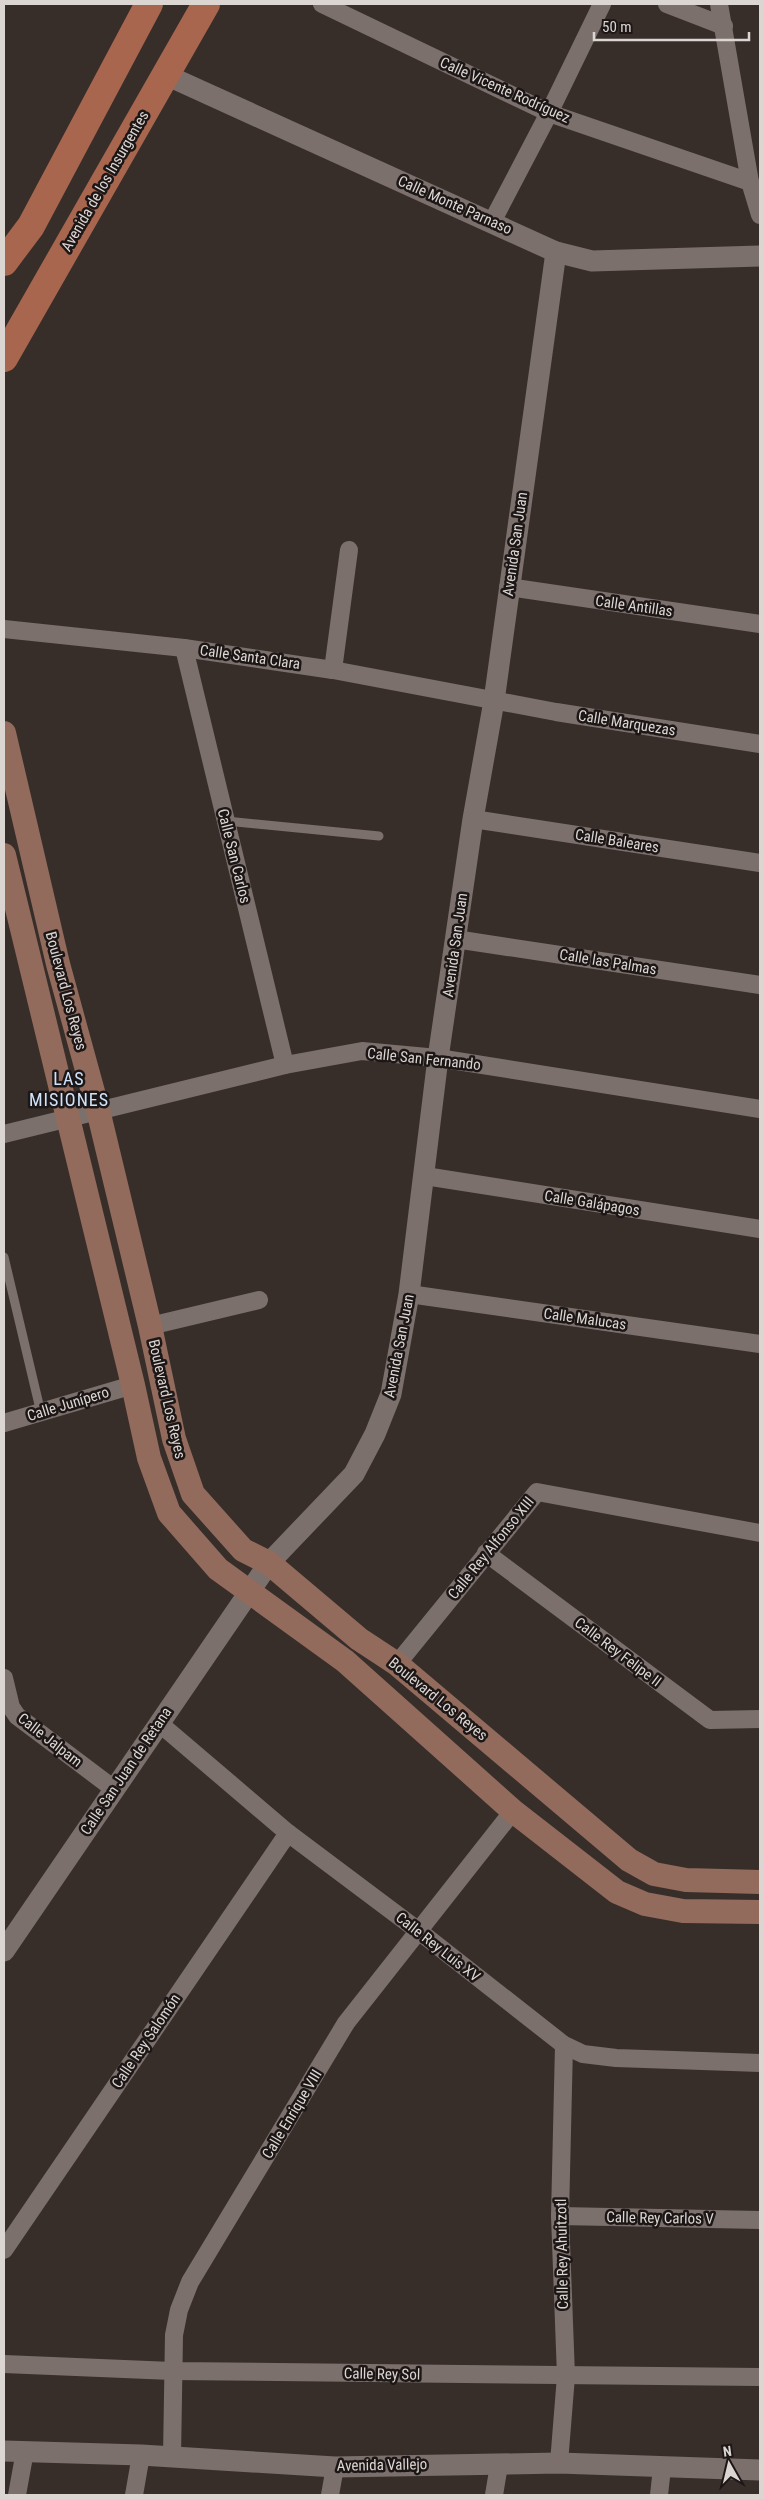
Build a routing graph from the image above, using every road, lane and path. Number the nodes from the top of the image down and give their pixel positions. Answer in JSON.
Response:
{"nodes":[{"id":1,"x":149,"y":4,"type":"edge"},
{"id":2,"x":206,"y":4,"type":"edge"},
{"id":3,"x":322,"y":4,"type":"edge"},
{"id":4,"x":602,"y":4,"type":"edge"},
{"id":5,"x":668,"y":4,"type":"edge"},
{"id":6,"x":719,"y":4,"type":"edge"},
{"id":7,"x":724,"y":26,"type":"junction"},
{"id":8,"x":166,"y":75,"type":"junction"},
{"id":9,"x":549,"y":113,"type":"junction"},
{"id":10,"x":750,"y":182,"type":"junction"},
{"id":11,"x":760,"y":215,"type":"edge"},
{"id":12,"x":492,"y":222,"type":"junction"},
{"id":13,"x":556,"y":252,"type":"junction"},
{"id":14,"x":760,"y":256,"type":"edge"},
{"id":15,"x":4,"y":262,"type":"edge"},
{"id":16,"x":4,"y":358,"type":"edge"},
{"id":17,"x":349,"y":550,"type":"dead end"},
{"id":18,"x":508,"y":587,"type":"junction"},
{"id":19,"x":760,"y":624,"type":"edge"},
{"id":20,"x":4,"y":629,"type":"edge"},
{"id":21,"x":184,"y":648,"type":"junction"},
{"id":22,"x":333,"y":670,"type":"junction"},
{"id":23,"x":494,"y":701,"type":"junction"},
{"id":24,"x":4,"y":734,"type":"edge"},
{"id":25,"x":760,"y":744,"type":"edge"},
{"id":26,"x":9,"y":782,"type":"edge"},
{"id":27,"x":473,"y":819,"type":"junction"},
{"id":28,"x":226,"y":821,"type":"junction"},
{"id":29,"x":379,"y":836,"type":"dead end"},
{"id":30,"x":4,"y":855,"type":"edge"},
{"id":31,"x":760,"y":864,"type":"edge"},
{"id":32,"x":455,"y":939,"type":"junction"},
{"id":33,"x":760,"y":985,"type":"edge"},
{"id":34,"x":438,"y":1058,"type":"junction"},
{"id":35,"x":285,"y":1065,"type":"junction"},
{"id":36,"x":760,"y":1109,"type":"edge"},
{"id":37,"x":98,"y":1110,"type":"junction"},
{"id":38,"x":68,"y":1117,"type":"junction"},
{"id":39,"x":4,"y":1134,"type":"edge"},
{"id":40,"x":425,"y":1176,"type":"junction"},
{"id":41,"x":760,"y":1229,"type":"edge"},
{"id":42,"x":4,"y":1257,"type":"edge"},
{"id":43,"x":409,"y":1294,"type":"junction"},
{"id":44,"x":259,"y":1300,"type":"dead end"},
{"id":45,"x":150,"y":1326,"type":"junction"},
{"id":46,"x":760,"y":1344,"type":"edge"},
{"id":47,"x":133,"y":1384,"type":"junction"},
{"id":48,"x":41,"y":1414,"type":"junction"},
{"id":49,"x":4,"y":1423,"type":"edge"},
{"id":50,"x":760,"y":1533,"type":"edge"},
{"id":51,"x":486,"y":1553,"type":"junction"},
{"id":52,"x":268,"y":1563,"type":"junction"},
{"id":53,"x":249,"y":1591,"type":"junction"},
{"id":54,"x":397,"y":1664,"type":"junction"},
{"id":55,"x":4,"y":1678,"type":"edge"},
{"id":56,"x":7,"y":1708,"type":"edge"},
{"id":57,"x":760,"y":1719,"type":"edge"},
{"id":58,"x":159,"y":1723,"type":"junction"},
{"id":59,"x":114,"y":1789,"type":"junction"},
{"id":60,"x":513,"y":1812,"type":"junction"},
{"id":61,"x":288,"y":1833,"type":"junction"},
{"id":62,"x":760,"y":1882,"type":"edge"},
{"id":63,"x":760,"y":1912,"type":"edge"},
{"id":64,"x":420,"y":1932,"type":"junction"},
{"id":65,"x":4,"y":1951,"type":"edge"},
{"id":66,"x":564,"y":2045,"type":"junction"},
{"id":67,"x":760,"y":2064,"type":"edge"},
{"id":68,"x":560,"y":2216,"type":"junction"},
{"id":69,"x":760,"y":2220,"type":"edge"},
{"id":70,"x":4,"y":2250,"type":"edge"},
{"id":71,"x":4,"y":2364,"type":"edge"},
{"id":72,"x":172,"y":2371,"type":"junction"},
{"id":73,"x":566,"y":2376,"type":"junction"},
{"id":74,"x":760,"y":2377,"type":"edge"},
{"id":75,"x":4,"y":2451,"type":"edge"},
{"id":76,"x":25,"y":2452,"type":"junction"},
{"id":77,"x":141,"y":2455,"type":"junction"},
{"id":78,"x":172,"y":2457,"type":"junction"},
{"id":79,"x":559,"y":2463,"type":"junction"},
{"id":80,"x":499,"y":2465,"type":"junction"},
{"id":81,"x":335,"y":2467,"type":"junction"},
{"id":82,"x":662,"y":2468,"type":"junction"},
{"id":83,"x":760,"y":2470,"type":"edge"},
{"id":84,"x":17,"y":2495,"type":"edge"},
{"id":85,"x":134,"y":2495,"type":"edge"},
{"id":86,"x":330,"y":2495,"type":"edge"},
{"id":87,"x":494,"y":2495,"type":"edge"},
{"id":88,"x":658,"y":2495,"type":"edge"}],
"edges":[{"from":1,"to":15,"type":"main road"},
{"from":2,"to":8,"type":"main road","name":"Avenida de los Insurgentes"},
{"from":3,"to":9,"type":"street","name":"Calle Vicente Rodríguez"},
{"from":4,"to":9,"type":"street"},
{"from":5,"to":7,"type":"street"},
{"from":6,"to":7,"type":"street"},
{"from":7,"to":10,"type":"street"},
{"from":8,"to":12,"type":"street","name":"Calle Monte Parnaso"},
{"from":8,"to":16,"type":"main road","name":"Avenida de los Insurgentes"},
{"from":9,"to":10,"type":"street","name":"Calle Vicente Rodríguez"},
{"from":9,"to":12,"type":"street"},
{"from":10,"to":11,"type":"street"},
{"from":12,"to":13,"type":"street","name":"Calle Monte Parnaso"},
{"from":13,"to":14,"type":"street","name":"Calle Monte Parnaso"},
{"from":13,"to":18,"type":"street","name":"Avenida San Juan"},
{"from":17,"to":22,"type":"street"},
{"from":18,"to":19,"type":"street","name":"Calle Antillas"},
{"from":18,"to":23,"type":"street","name":"Avenida San Juan"},
{"from":20,"to":21,"type":"street","name":"Calle Santa Clara"},
{"from":21,"to":22,"type":"street","name":"Calle Santa Clara"},
{"from":21,"to":28,"type":"street","name":"Calle San Carlos"},
{"from":22,"to":23,"type":"street","name":"Calle Santa Clara"},
{"from":23,"to":25,"type":"street","name":"Calle Marquezas"},
{"from":23,"to":27,"type":"street","name":"Avenida San Juan"},
{"from":24,"to":26,"type":"main road","name":"Boulevard Los Reyes"},
{"from":26,"to":37,"type":"main road","name":"Boulevard Los Reyes"},
{"from":27,"to":31,"type":"street","name":"Calle Baleares"},
{"from":27,"to":32,"type":"street","name":"Avenida San Juan"},
{"from":28,"to":29,"type":"lane"},
{"from":28,"to":35,"type":"street","name":"Calle San Carlos"},
{"from":30,"to":38,"type":"main road","name":"Boulevard Los Reyes"},
{"from":32,"to":33,"type":"street","name":"Calle las Palmas"},
{"from":32,"to":34,"type":"street","name":"Avenida San Juan"},
{"from":34,"to":35,"type":"street","name":"Calle San Fernando"},
{"from":34,"to":36,"type":"street","name":"Calle San Fernando"},
{"from":34,"to":40,"type":"street","name":"Avenida San Juan"},
{"from":35,"to":37,"type":"street","name":"Calle San Fernando"},
{"from":37,"to":38,"type":"street","name":"Calle San Fernando"},
{"from":37,"to":45,"type":"main road","name":"Boulevard Los Reyes"},
{"from":38,"to":39,"type":"street","name":"Calle San Fernando"},
{"from":38,"to":47,"type":"main road","name":"Boulevard Los Reyes"},
{"from":40,"to":41,"type":"street","name":"Calle Galápagos"},
{"from":40,"to":43,"type":"street","name":"Avenida San Juan"},
{"from":42,"to":48,"type":"lane"},
{"from":43,"to":46,"type":"street","name":"Calle Malucas"},
{"from":43,"to":52,"type":"street","name":"Avenida San Juan"},
{"from":44,"to":45,"type":"street"},
{"from":45,"to":52,"type":"main road","name":"Boulevard Los Reyes"},
{"from":47,"to":48,"type":"street","name":"Calle Junípero"},
{"from":47,"to":53,"type":"main road","name":"Boulevard Los Reyes"},
{"from":48,"to":49,"type":"street","name":"Calle Junípero"},
{"from":50,"to":51,"type":"street","name":"Calle Rey Alfonso XIII"},
{"from":51,"to":54,"type":"street","name":"Calle Rey Alfonso XIII"},
{"from":51,"to":57,"type":"street","name":"Calle Rey Felipe II"},
{"from":52,"to":53,"type":"street","name":"Avenida San Juan"},
{"from":52,"to":54,"type":"main road","name":"Boulevard Los Reyes"},
{"from":53,"to":58,"type":"street","name":"Calle San Juan de Retana"},
{"from":53,"to":60,"type":"main road","name":"Boulevard Los Reyes"},
{"from":54,"to":62,"type":"main road","name":"Boulevard Los Reyes"},
{"from":55,"to":56,"type":"street","name":"Calle Jalpam"},
{"from":56,"to":59,"type":"street","name":"Calle Jalpam"},
{"from":58,"to":59,"type":"street","name":"Calle San Juan de Retana"},
{"from":58,"to":61,"type":"street","name":"Calle Rey Luis XV"},
{"from":59,"to":65,"type":"street","name":"Calle San Juan de Retana"},
{"from":60,"to":63,"type":"main road","name":"Boulevard Los Reyes"},
{"from":60,"to":64,"type":"street","name":"Calle Enrique VIII"},
{"from":61,"to":64,"type":"street","name":"Calle Rey Luis XV"},
{"from":61,"to":70,"type":"street","name":"Calle Rey Salomón"},
{"from":64,"to":66,"type":"street","name":"Calle Rey Luis XV"},
{"from":64,"to":72,"type":"street","name":"Calle Enrique VIII"},
{"from":66,"to":67,"type":"street","name":"Calle Rey Luis XV"},
{"from":66,"to":68,"type":"street","name":"Calle Rey Ahuitzotl"},
{"from":68,"to":69,"type":"street","name":"Calle Rey Carlos V"},
{"from":68,"to":73,"type":"street","name":"Calle Rey Ahuitzotl"},
{"from":71,"to":72,"type":"street","name":"Calle Rey Sol"},
{"from":72,"to":73,"type":"street","name":"Calle Rey Sol"},
{"from":72,"to":78,"type":"street","name":"Calle Enrique VIII"},
{"from":73,"to":74,"type":"street","name":"Calle Rey Sol"},
{"from":73,"to":79,"type":"street","name":"Calle Rey Ahuitzotl"},
{"from":75,"to":76,"type":"street","name":"Avenida Vallejo"},
{"from":76,"to":77,"type":"street","name":"Avenida Vallejo"},
{"from":76,"to":84,"type":"street"},
{"from":77,"to":78,"type":"street","name":"Avenida Vallejo"},
{"from":77,"to":85,"type":"street"},
{"from":78,"to":81,"type":"street","name":"Avenida Vallejo"},
{"from":79,"to":80,"type":"street","name":"Avenida Vallejo"},
{"from":79,"to":82,"type":"street","name":"Avenida Vallejo"},
{"from":80,"to":81,"type":"street","name":"Avenida Vallejo"},
{"from":80,"to":87,"type":"street"},
{"from":81,"to":86,"type":"street"},
{"from":82,"to":83,"type":"street","name":"Avenida Vallejo"},
{"from":82,"to":88,"type":"street"}]}
